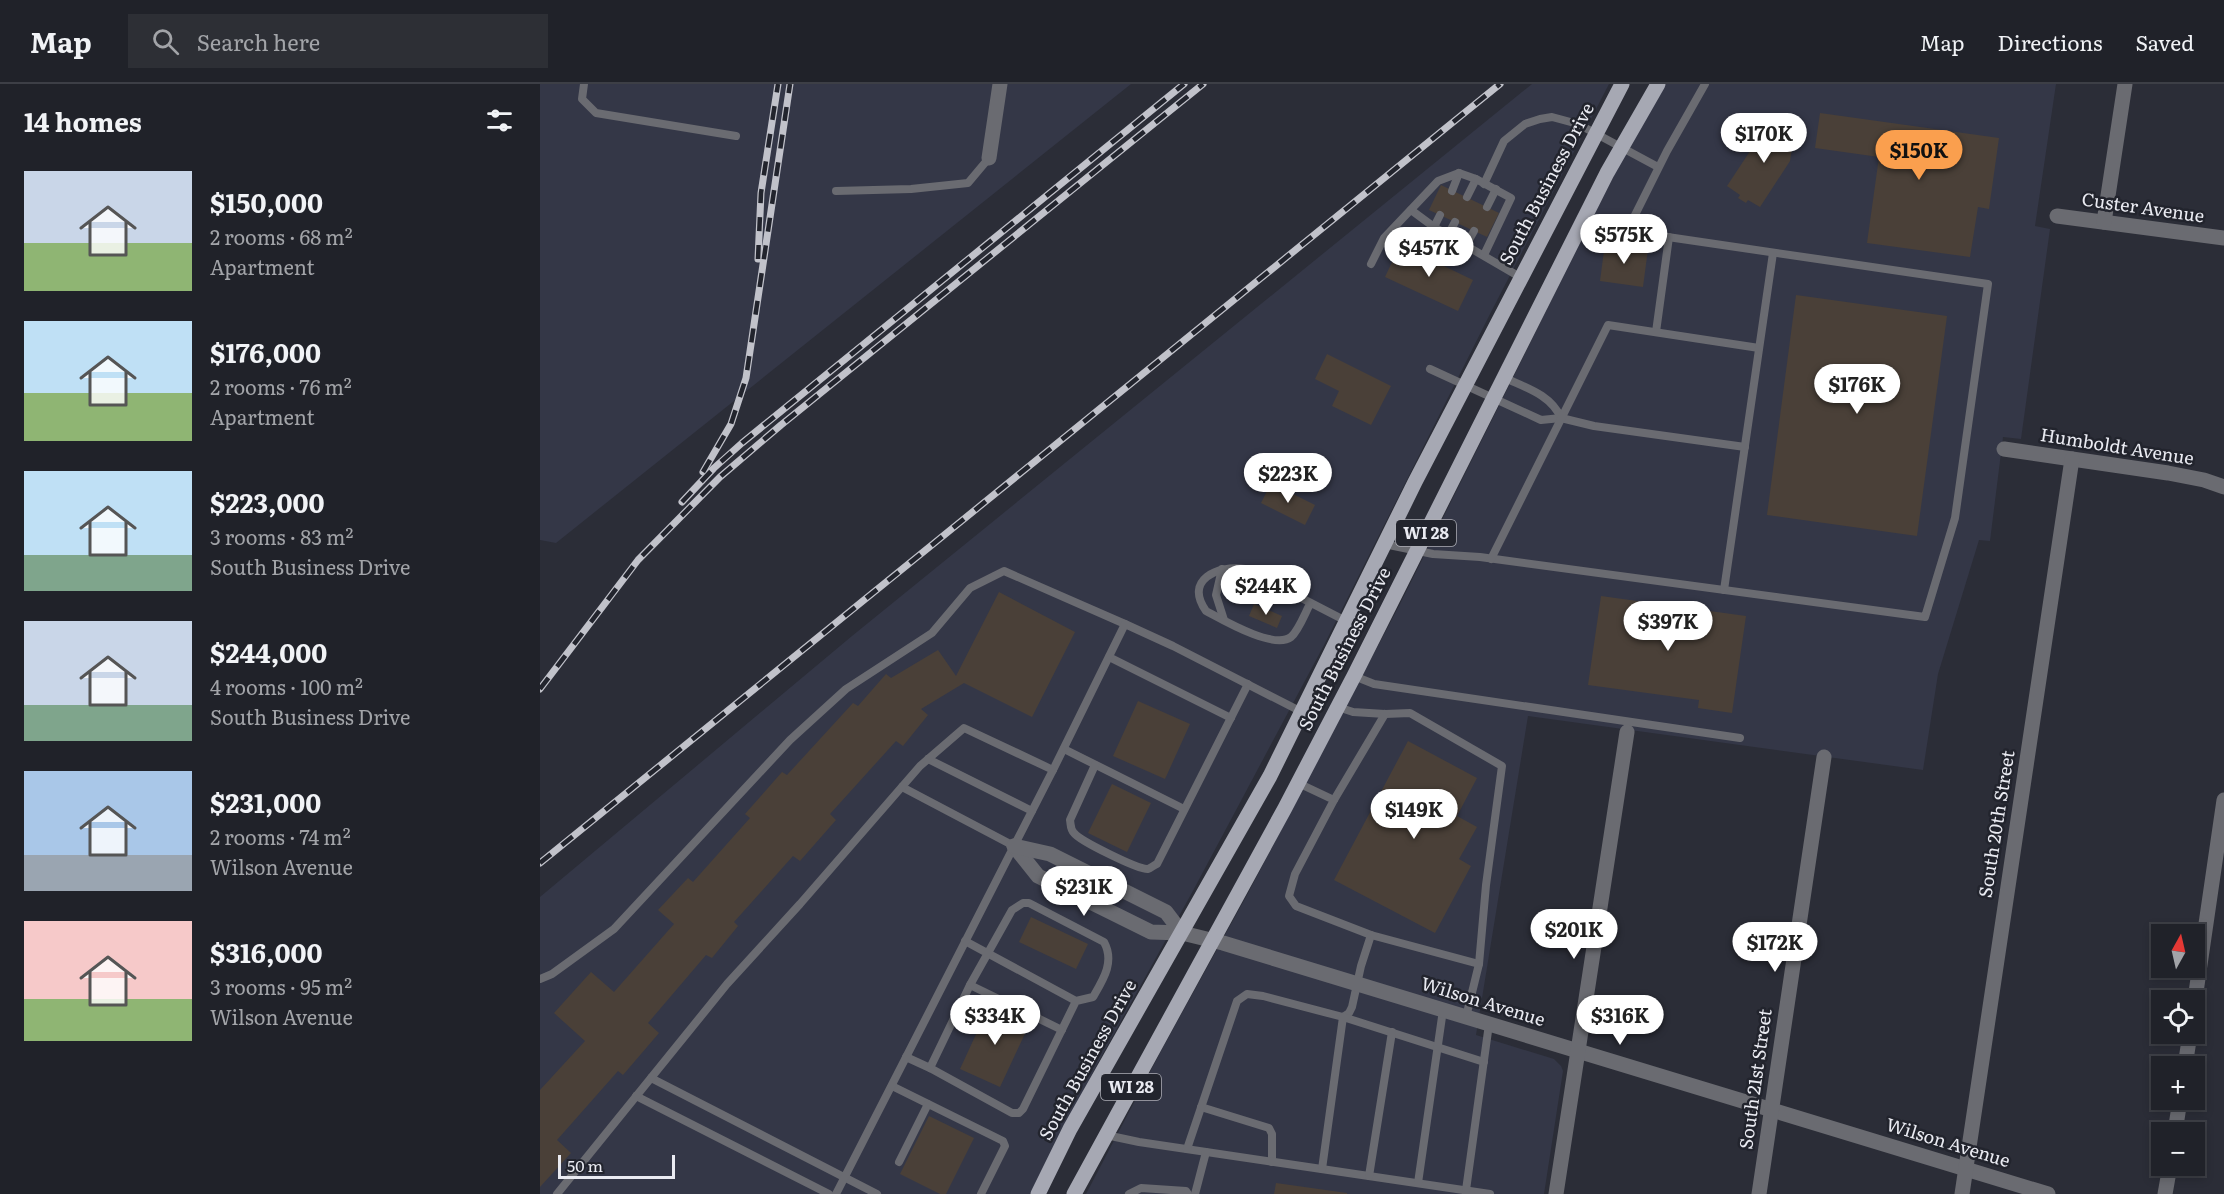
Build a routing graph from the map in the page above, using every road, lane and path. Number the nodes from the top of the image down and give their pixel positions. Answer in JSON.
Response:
{"nodes":[{"id":1,"x":584,"y":84,"type":"edge"},
{"id":2,"x":1000,"y":84,"type":"edge"},
{"id":3,"x":1622,"y":84,"type":"edge"},
{"id":4,"x":1658,"y":84,"type":"edge"},
{"id":5,"x":1705,"y":84,"type":"edge"},
{"id":6,"x":2125,"y":84,"type":"edge"},
{"id":7,"x":1595,"y":133,"type":"junction"},
{"id":8,"x":736,"y":136,"type":"dead end"},
{"id":9,"x":1621,"y":147,"type":"junction"},
{"id":10,"x":989,"y":158,"type":"joint"},
{"id":11,"x":1658,"y":167,"type":"junction"},
{"id":12,"x":1459,"y":173,"type":"junction"},
{"id":13,"x":1476,"y":179,"type":"junction"},
{"id":14,"x":1484,"y":184,"type":"junction"},
{"id":15,"x":1496,"y":189,"type":"junction"},
{"id":16,"x":836,"y":191,"type":"dead end"},
{"id":17,"x":1452,"y":191,"type":"dead end"},
{"id":18,"x":1467,"y":197,"type":"dead end"},
{"id":19,"x":1487,"y":207,"type":"dead end"},
{"id":20,"x":1411,"y":210,"type":"junction"},
{"id":21,"x":1440,"y":215,"type":"dead end"},
{"id":22,"x":2057,"y":216,"type":"dead end"},
{"id":23,"x":1584,"y":219,"type":"junction"},
{"id":24,"x":1455,"y":222,"type":"dead end"},
{"id":25,"x":2104,"y":222,"type":"junction"},
{"id":26,"x":1434,"y":227,"type":"junction"},
{"id":27,"x":1474,"y":231,"type":"dead end"},
{"id":28,"x":1627,"y":231,"type":"junction"},
{"id":29,"x":1448,"y":235,"type":"junction"},
{"id":30,"x":1669,"y":237,"type":"junction"},
{"id":31,"x":2224,"y":238,"type":"edge"},
{"id":32,"x":1466,"y":245,"type":"junction"},
{"id":33,"x":1773,"y":253,"type":"junction"},
{"id":34,"x":1484,"y":255,"type":"junction"},
{"id":35,"x":1371,"y":264,"type":"dead end"},
{"id":36,"x":1520,"y":277,"type":"junction"},
{"id":37,"x":1656,"y":332,"type":"junction"},
{"id":38,"x":1759,"y":348,"type":"junction"},
{"id":39,"x":1430,"y":369,"type":"dead end"},
{"id":40,"x":1505,"y":378,"type":"junction"},
{"id":41,"x":1465,"y":385,"type":"junction"},
{"id":42,"x":1494,"y":399,"type":"junction"},
{"id":43,"x":1561,"y":418,"type":"junction"},
{"id":44,"x":1745,"y":447,"type":"junction"},
{"id":45,"x":2004,"y":449,"type":"dead end"},
{"id":46,"x":2072,"y":459,"type":"junction"},
{"id":47,"x":2224,"y":487,"type":"edge"},
{"id":48,"x":1384,"y":544,"type":"junction"},
{"id":49,"x":1417,"y":552,"type":"junction"},
{"id":50,"x":1491,"y":559,"type":"junction"},
{"id":51,"x":1222,"y":569,"type":"junction"},
{"id":52,"x":1724,"y":590,"type":"junction"},
{"id":53,"x":1310,"y":604,"type":"junction"},
{"id":54,"x":1224,"y":620,"type":"junction"},
{"id":55,"x":1346,"y":621,"type":"junction"},
{"id":56,"x":1125,"y":624,"type":"junction"},
{"id":57,"x":1109,"y":657,"type":"junction"},
{"id":58,"x":1354,"y":676,"type":"junction"},
{"id":59,"x":1248,"y":684,"type":"junction"},
{"id":60,"x":1338,"y":707,"type":"junction"},
{"id":61,"x":1302,"y":712,"type":"junction"},
{"id":62,"x":1385,"y":714,"type":"junction"},
{"id":63,"x":1231,"y":718,"type":"junction"},
{"id":64,"x":1627,"y":732,"type":"dead end"},
{"id":65,"x":1740,"y":738,"type":"dead end"},
{"id":66,"x":1064,"y":749,"type":"junction"},
{"id":67,"x":1824,"y":757,"type":"dead end"},
{"id":68,"x":928,"y":759,"type":"junction"},
{"id":69,"x":1095,"y":765,"type":"junction"},
{"id":70,"x":1053,"y":770,"type":"junction"},
{"id":71,"x":1298,"y":783,"type":"junction"},
{"id":72,"x":902,"y":786,"type":"junction"},
{"id":73,"x":1334,"y":800,"type":"junction"},
{"id":74,"x":2224,"y":800,"type":"edge"},
{"id":75,"x":1184,"y":809,"type":"junction"},
{"id":76,"x":1032,"y":811,"type":"junction"},
{"id":77,"x":1014,"y":846,"type":"junction"},
{"id":78,"x":1182,"y":933,"type":"junction"},
{"id":79,"x":1371,"y":935,"type":"junction"},
{"id":80,"x":1212,"y":940,"type":"junction"},
{"id":81,"x":965,"y":941,"type":"junction"},
{"id":82,"x":988,"y":953,"type":"junction"},
{"id":83,"x":1479,"y":964,"type":"junction"},
{"id":84,"x":540,"y":979,"type":"edge"},
{"id":85,"x":970,"y":985,"type":"junction"},
{"id":86,"x":1357,"y":985,"type":"junction"},
{"id":87,"x":2196,"y":990,"type":"edge"},
{"id":88,"x":1077,"y":1000,"type":"junction"},
{"id":89,"x":1443,"y":1010,"type":"junction"},
{"id":90,"x":1343,"y":1017,"type":"junction"},
{"id":91,"x":1466,"y":1017,"type":"junction"},
{"id":92,"x":1489,"y":1024,"type":"junction"},
{"id":93,"x":1062,"y":1030,"type":"junction"},
{"id":94,"x":1392,"y":1032,"type":"junction"},
{"id":95,"x":1437,"y":1047,"type":"junction"},
{"id":96,"x":1577,"y":1050,"type":"junction"},
{"id":97,"x":906,"y":1057,"type":"junction"},
{"id":98,"x":1484,"y":1062,"type":"junction"},
{"id":99,"x":930,"y":1068,"type":"junction"},
{"id":100,"x":651,"y":1078,"type":"junction"},
{"id":101,"x":892,"y":1086,"type":"junction"},
{"id":102,"x":636,"y":1096,"type":"junction"},
{"id":103,"x":928,"y":1104,"type":"junction"},
{"id":104,"x":1201,"y":1107,"type":"junction"},
{"id":105,"x":1771,"y":1110,"type":"junction"},
{"id":106,"x":1105,"y":1134,"type":"junction"},
{"id":107,"x":1187,"y":1149,"type":"junction"},
{"id":108,"x":1206,"y":1152,"type":"junction"},
{"id":109,"x":899,"y":1162,"type":"dead end"},
{"id":110,"x":1272,"y":1162,"type":"junction"},
{"id":111,"x":1322,"y":1169,"type":"junction"},
{"id":112,"x":1965,"y":1169,"type":"junction"},
{"id":113,"x":1369,"y":1176,"type":"junction"},
{"id":114,"x":2168,"y":1176,"type":"edge"},
{"id":115,"x":844,"y":1179,"type":"junction"},
{"id":116,"x":1418,"y":1183,"type":"junction"},
{"id":117,"x":1466,"y":1190,"type":"junction"},
{"id":118,"x":557,"y":1194,"type":"edge"},
{"id":119,"x":829,"y":1194,"type":"edge"},
{"id":120,"x":836,"y":1194,"type":"edge"},
{"id":121,"x":877,"y":1194,"type":"edge"},
{"id":122,"x":981,"y":1194,"type":"edge"},
{"id":123,"x":1038,"y":1194,"type":"edge"},
{"id":124,"x":1074,"y":1194,"type":"edge"},
{"id":125,"x":1129,"y":1194,"type":"edge"},
{"id":126,"x":1188,"y":1194,"type":"edge"},
{"id":127,"x":1195,"y":1194,"type":"edge"},
{"id":128,"x":1490,"y":1194,"type":"edge"},
{"id":129,"x":1556,"y":1194,"type":"edge"},
{"id":130,"x":1759,"y":1194,"type":"edge"},
{"id":131,"x":1962,"y":1194,"type":"edge"},
{"id":132,"x":2048,"y":1194,"type":"edge"},
{"id":133,"x":2165,"y":1194,"type":"edge"}],
"edges":[{"from":1,"to":8,"type":"lane"},
{"from":2,"to":10,"type":"street"},
{"from":3,"to":7,"type":"main road","name":"South Business Drive","number":"WI 28"},
{"from":4,"to":9,"type":"main road","name":"South Business Drive","number":"WI 28"},
{"from":5,"to":11,"type":"lane"},
{"from":6,"to":25,"type":"street"},
{"from":7,"to":9,"type":"lane"},
{"from":7,"to":14,"type":"lane"},
{"from":7,"to":36,"type":"main road","name":"South Business Drive","number":"WI 28"},
{"from":9,"to":11,"type":"lane"},
{"from":9,"to":23,"type":"main road","name":"South Business Drive","number":"WI 28"},
{"from":10,"to":16,"type":"lane"},
{"from":11,"to":28,"type":"lane"},
{"from":12,"to":13,"type":"lane"},
{"from":12,"to":17,"type":"lane"},
{"from":12,"to":20,"type":"lane"},
{"from":13,"to":14,"type":"lane"},
{"from":13,"to":18,"type":"lane"},
{"from":14,"to":15,"type":"lane"},
{"from":15,"to":19,"type":"lane"},
{"from":15,"to":34,"type":"lane"},
{"from":20,"to":26,"type":"lane"},
{"from":20,"to":35,"type":"lane"},
{"from":21,"to":26,"type":"lane"},
{"from":22,"to":25,"type":"street","name":"Custer Avenue"},
{"from":23,"to":28,"type":"lane"},
{"from":23,"to":40,"type":"main road","name":"South Business Drive","number":"WI 28"},
{"from":24,"to":29,"type":"lane"},
{"from":25,"to":31,"type":"street","name":"Custer Avenue"},
{"from":26,"to":29,"type":"lane"},
{"from":27,"to":32,"type":"lane"},
{"from":28,"to":30,"type":"lane"},
{"from":29,"to":32,"type":"lane"},
{"from":30,"to":33,"type":"lane"},
{"from":30,"to":37,"type":"lane"},
{"from":32,"to":34,"type":"lane"},
{"from":33,"to":38,"type":"lane"},
{"from":33,"to":52,"type":"lane"},
{"from":34,"to":36,"type":"lane"},
{"from":36,"to":41,"type":"main road","name":"South Business Drive","number":"WI 28"},
{"from":37,"to":38,"type":"lane"},
{"from":37,"to":43,"type":"lane"},
{"from":38,"to":44,"type":"lane"},
{"from":39,"to":41,"type":"lane"},
{"from":40,"to":42,"type":"main road","name":"South Business Drive","number":"WI 28"},
{"from":40,"to":43,"type":"lane"},
{"from":41,"to":42,"type":"lane"},
{"from":41,"to":48,"type":"main road","name":"South Business Drive","number":"WI 28"},
{"from":42,"to":43,"type":"lane"},
{"from":42,"to":49,"type":"main road","name":"South Business Drive","number":"WI 28"},
{"from":43,"to":44,"type":"lane"},
{"from":43,"to":50,"type":"lane"},
{"from":44,"to":52,"type":"lane"},
{"from":45,"to":46,"type":"street","name":"Humboldt Avenue"},
{"from":46,"to":47,"type":"street","name":"Humboldt Avenue"},
{"from":46,"to":112,"type":"street","name":"South 20th Street"},
{"from":48,"to":49,"type":"lane"},
{"from":48,"to":55,"type":"main road","name":"South Business Drive","number":"WI 28"},
{"from":49,"to":50,"type":"lane"},
{"from":49,"to":58,"type":"main road","name":"South Business Drive","number":"WI 28"},
{"from":50,"to":52,"type":"lane"},
{"from":51,"to":53,"type":"lane"},
{"from":51,"to":54,"type":"lane"},
{"from":51,"to":54,"type":"lane"},
{"from":53,"to":54,"type":"lane"},
{"from":53,"to":55,"type":"lane"},
{"from":55,"to":61,"type":"main road","name":"South Business Drive","number":"WI 28"},
{"from":56,"to":57,"type":"lane"},
{"from":56,"to":59,"type":"lane"},
{"from":56,"to":84,"type":"lane"},
{"from":57,"to":63,"type":"lane"},
{"from":57,"to":66,"type":"lane"},
{"from":58,"to":60,"type":"main road","name":"South Business Drive","number":"WI 28"},
{"from":58,"to":65,"type":"lane"},
{"from":59,"to":61,"type":"lane"},
{"from":59,"to":63,"type":"lane"},
{"from":60,"to":62,"type":"lane"},
{"from":60,"to":71,"type":"main road","name":"South Business Drive","number":"WI 28"},
{"from":61,"to":78,"type":"main road","name":"South Business Drive","number":"WI 28"},
{"from":62,"to":73,"type":"lane"},
{"from":62,"to":83,"type":"lane"},
{"from":63,"to":75,"type":"lane"},
{"from":64,"to":96,"type":"street"},
{"from":66,"to":69,"type":"lane"},
{"from":66,"to":70,"type":"lane"},
{"from":67,"to":105,"type":"street","name":"South 21st Street"},
{"from":68,"to":70,"type":"lane"},
{"from":68,"to":72,"type":"lane"},
{"from":68,"to":76,"type":"lane"},
{"from":69,"to":75,"type":"lane"},
{"from":69,"to":75,"type":"lane"},
{"from":70,"to":76,"type":"lane"},
{"from":71,"to":73,"type":"lane"},
{"from":71,"to":80,"type":"main road","name":"South Business Drive","number":"WI 28"},
{"from":72,"to":77,"type":"lane"},
{"from":72,"to":100,"type":"lane"},
{"from":73,"to":79,"type":"lane"},
{"from":74,"to":87,"type":"street"},
{"from":76,"to":77,"type":"lane"},
{"from":77,"to":78,"type":"street"},
{"from":77,"to":78,"type":"street","name":"Wilson Avenue"},
{"from":77,"to":81,"type":"lane"},
{"from":78,"to":80,"type":"street","name":"Wilson Avenue"},
{"from":78,"to":123,"type":"main road","name":"South Business Drive","number":"WI 28"},
{"from":79,"to":83,"type":"lane"},
{"from":79,"to":86,"type":"lane"},
{"from":80,"to":86,"type":"street","name":"Wilson Avenue"},
{"from":80,"to":106,"type":"main road","name":"South Business Drive","number":"WI 28"},
{"from":81,"to":82,"type":"lane"},
{"from":81,"to":97,"type":"lane"},
{"from":82,"to":85,"type":"lane"},
{"from":82,"to":88,"type":"lane"},
{"from":82,"to":88,"type":"lane"},
{"from":83,"to":91,"type":"lane"},
{"from":85,"to":93,"type":"lane"},
{"from":85,"to":99,"type":"lane"},
{"from":86,"to":89,"type":"street","name":"Wilson Avenue"},
{"from":86,"to":90,"type":"lane"},
{"from":88,"to":93,"type":"lane"},
{"from":89,"to":91,"type":"street","name":"Wilson Avenue"},
{"from":89,"to":95,"type":"lane"},
{"from":90,"to":94,"type":"lane"},
{"from":90,"to":104,"type":"lane"},
{"from":90,"to":111,"type":"lane"},
{"from":91,"to":92,"type":"street","name":"Wilson Avenue"},
{"from":92,"to":96,"type":"street","name":"Wilson Avenue"},
{"from":92,"to":98,"type":"lane"},
{"from":93,"to":99,"type":"lane"},
{"from":94,"to":95,"type":"lane"},
{"from":94,"to":113,"type":"lane"},
{"from":95,"to":98,"type":"lane"},
{"from":95,"to":116,"type":"lane"},
{"from":96,"to":105,"type":"street","name":"Wilson Avenue"},
{"from":96,"to":129,"type":"street"},
{"from":97,"to":99,"type":"lane"},
{"from":97,"to":101,"type":"lane"},
{"from":98,"to":117,"type":"lane"},
{"from":100,"to":102,"type":"lane"},
{"from":100,"to":115,"type":"lane"},
{"from":101,"to":103,"type":"lane"},
{"from":101,"to":115,"type":"lane"},
{"from":102,"to":118,"type":"lane"},
{"from":102,"to":119,"type":"lane"},
{"from":103,"to":109,"type":"lane"},
{"from":103,"to":122,"type":"lane"},
{"from":104,"to":107,"type":"lane"},
{"from":104,"to":110,"type":"lane"},
{"from":105,"to":112,"type":"street","name":"Wilson Avenue"},
{"from":105,"to":130,"type":"street","name":"South 21st Street"},
{"from":106,"to":107,"type":"lane"},
{"from":106,"to":124,"type":"main road","name":"South Business Drive","number":"WI 28"},
{"from":107,"to":108,"type":"lane"},
{"from":108,"to":110,"type":"lane"},
{"from":108,"to":127,"type":"lane"},
{"from":110,"to":111,"type":"lane"},
{"from":111,"to":113,"type":"lane"},
{"from":112,"to":131,"type":"street","name":"South 20th Street"},
{"from":112,"to":132,"type":"street","name":"Wilson Avenue"},
{"from":113,"to":116,"type":"lane"},
{"from":114,"to":133,"type":"street"},
{"from":115,"to":120,"type":"lane"},
{"from":115,"to":121,"type":"lane"},
{"from":116,"to":117,"type":"lane"},
{"from":117,"to":128,"type":"lane"},
{"from":125,"to":126,"type":"lane"}]}
